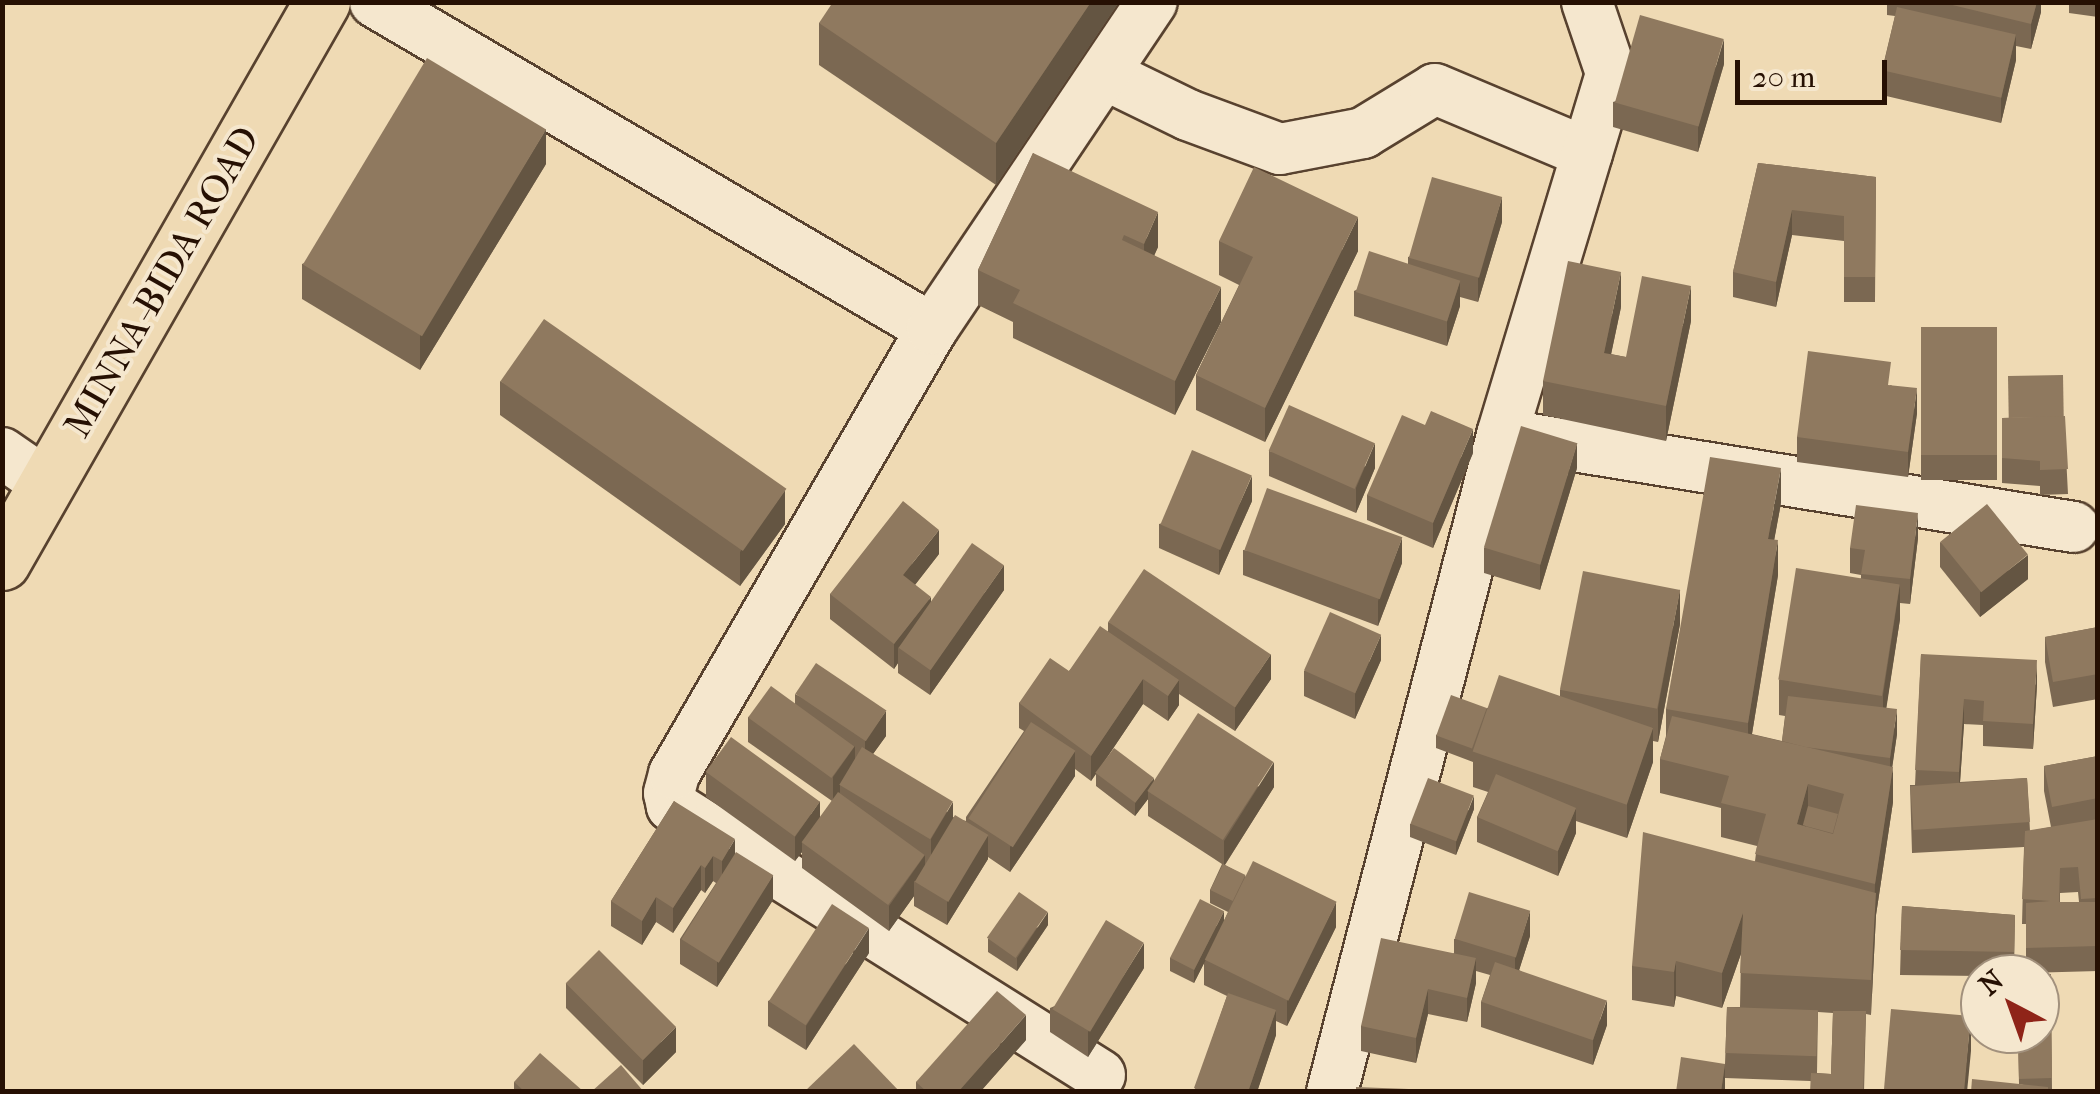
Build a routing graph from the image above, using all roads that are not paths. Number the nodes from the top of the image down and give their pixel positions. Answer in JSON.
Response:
{"nodes":[{"id":1,"x":322,"y":2,"type":"edge"},
{"id":2,"x":375,"y":2,"type":"edge"},
{"id":3,"x":1152,"y":2,"type":"edge"},
{"id":4,"x":1586,"y":2,"type":"edge"},
{"id":5,"x":1104,"y":74,"type":"junction"},
{"id":6,"x":1587,"y":153,"type":"junction"},
{"id":7,"x":932,"y":329,"type":"junction"},
{"id":8,"x":1502,"y":435,"type":"junction"},
{"id":9,"x":2,"y":452,"type":"edge"},
{"id":10,"x":47,"y":484,"type":"junction"},
{"id":11,"x":2074,"y":526,"type":"dead end"},
{"id":12,"x":2,"y":562,"type":"edge"},
{"id":13,"x":1100,"y":1074,"type":"dead end"},
{"id":14,"x":1332,"y":1092,"type":"edge"}],
"edges":[{"from":1,"to":10,"type":"main road","name":"MINNA-BIDA ROAD"},
{"from":2,"to":7,"type":"street"},
{"from":3,"to":5,"type":"street"},
{"from":4,"to":6,"type":"street"},
{"from":5,"to":6,"type":"street"},
{"from":5,"to":7,"type":"street"},
{"from":6,"to":8,"type":"street"},
{"from":7,"to":13,"type":"street"},
{"from":8,"to":11,"type":"street"},
{"from":8,"to":14,"type":"street"},
{"from":9,"to":10,"type":"street"},
{"from":10,"to":12,"type":"main road","name":"MINNA-BIDA ROAD"}]}
